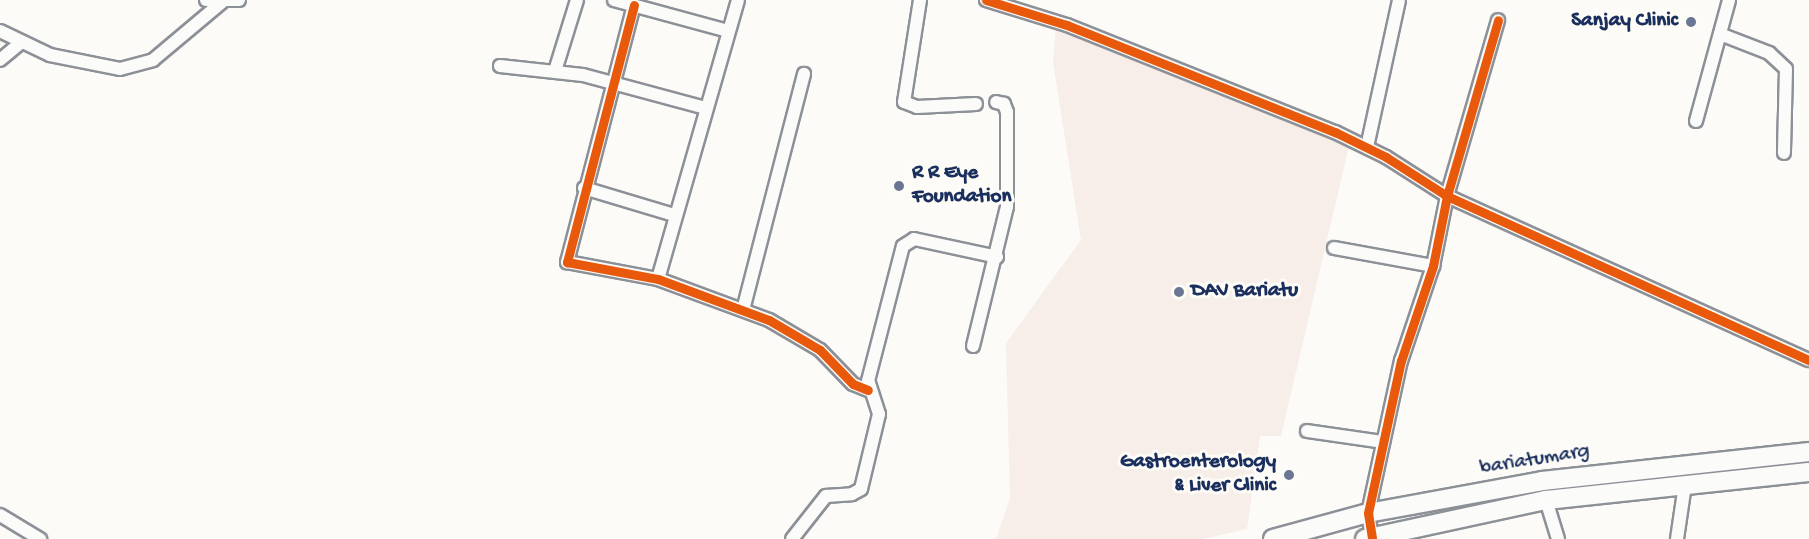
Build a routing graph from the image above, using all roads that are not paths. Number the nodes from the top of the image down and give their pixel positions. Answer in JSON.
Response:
{"nodes":[{"id":1,"x":206,"y":0,"type":"edge"},
{"id":2,"x":239,"y":0,"type":"edge"},
{"id":3,"x":576,"y":0,"type":"edge"},
{"id":4,"x":614,"y":0,"type":"edge"},
{"id":5,"x":738,"y":0,"type":"edge"},
{"id":6,"x":920,"y":0,"type":"edge"},
{"id":7,"x":986,"y":0,"type":"edge"},
{"id":8,"x":1399,"y":0,"type":"edge"},
{"id":9,"x":1729,"y":0,"type":"edge"},
{"id":10,"x":222,"y":2,"type":"junction"},
{"id":11,"x":634,"y":5,"type":"junction"},
{"id":12,"x":1498,"y":20,"type":"dead end"},
{"id":13,"x":0,"y":31,"type":"edge"},
{"id":14,"x":728,"y":31,"type":"junction"},
{"id":15,"x":1720,"y":34,"type":"junction"},
{"id":16,"x":20,"y":43,"type":"junction"},
{"id":17,"x":0,"y":60,"type":"edge"},
{"id":18,"x":500,"y":66,"type":"dead end"},
{"id":19,"x":555,"y":71,"type":"junction"},
{"id":20,"x":804,"y":74,"type":"dead end"},
{"id":21,"x":613,"y":82,"type":"junction"},
{"id":22,"x":996,"y":102,"type":"dead end"},
{"id":23,"x":976,"y":104,"type":"dead end"},
{"id":24,"x":705,"y":108,"type":"junction"},
{"id":25,"x":1696,"y":121,"type":"dead end"},
{"id":26,"x":1367,"y":147,"type":"junction"},
{"id":27,"x":1784,"y":153,"type":"dead end"},
{"id":28,"x":584,"y":188,"type":"junction"},
{"id":29,"x":1447,"y":196,"type":"junction"},
{"id":30,"x":674,"y":215,"type":"junction"},
{"id":31,"x":1334,"y":248,"type":"dead end"},
{"id":32,"x":997,"y":257,"type":"junction"},
{"id":33,"x":1433,"y":266,"type":"junction"},
{"id":34,"x":658,"y":279,"type":"junction"},
{"id":35,"x":743,"y":310,"type":"junction"},
{"id":36,"x":973,"y":346,"type":"dead end"},
{"id":37,"x":1809,"y":360,"type":"edge"},
{"id":38,"x":868,"y":390,"type":"junction"},
{"id":39,"x":1307,"y":431,"type":"dead end"},
{"id":40,"x":1383,"y":442,"type":"junction"},
{"id":41,"x":1809,"y":452,"type":"edge"},
{"id":42,"x":1809,"y":472,"type":"edge"},
{"id":43,"x":1685,"y":485,"type":"junction"},
{"id":44,"x":1546,"y":500,"type":"junction"},
{"id":45,"x":1368,"y":513,"type":"junction"},
{"id":46,"x":0,"y":515,"type":"edge"},
{"id":47,"x":1369,"y":538,"type":"edge"},
{"id":48,"x":40,"y":539,"type":"edge"},
{"id":49,"x":792,"y":539,"type":"edge"},
{"id":50,"x":1273,"y":539,"type":"edge"},
{"id":51,"x":1558,"y":539,"type":"edge"},
{"id":52,"x":1677,"y":539,"type":"edge"}],
"edges":[{"from":1,"to":10,"type":"street"},
{"from":2,"to":10,"type":"street"},
{"from":3,"to":19,"type":"street"},
{"from":4,"to":11,"type":"street"},
{"from":5,"to":14,"type":"street"},
{"from":6,"to":23,"type":"street"},
{"from":7,"to":26,"type":"street"},
{"from":8,"to":26,"type":"street"},
{"from":9,"to":15,"type":"street"},
{"from":10,"to":16,"type":"street"},
{"from":11,"to":14,"type":"street"},
{"from":11,"to":21,"type":"street"},
{"from":12,"to":29,"type":"street"},
{"from":13,"to":16,"type":"street"},
{"from":14,"to":24,"type":"street"},
{"from":15,"to":25,"type":"street"},
{"from":15,"to":27,"type":"street"},
{"from":16,"to":17,"type":"street"},
{"from":18,"to":19,"type":"street"},
{"from":19,"to":21,"type":"street"},
{"from":20,"to":35,"type":"street"},
{"from":21,"to":24,"type":"street"},
{"from":21,"to":28,"type":"street"},
{"from":22,"to":32,"type":"street"},
{"from":24,"to":30,"type":"street"},
{"from":26,"to":29,"type":"street"},
{"from":28,"to":30,"type":"street"},
{"from":28,"to":34,"type":"street"},
{"from":29,"to":33,"type":"street"},
{"from":29,"to":37,"type":"street"},
{"from":30,"to":34,"type":"street"},
{"from":31,"to":33,"type":"street"},
{"from":32,"to":36,"type":"street"},
{"from":32,"to":38,"type":"street"},
{"from":33,"to":40,"type":"street"},
{"from":34,"to":35,"type":"street"},
{"from":35,"to":38,"type":"street"},
{"from":38,"to":49,"type":"street"},
{"from":39,"to":40,"type":"street"},
{"from":40,"to":45,"type":"street"},
{"from":41,"to":45,"type":"main road","name":"bariatumarg"},
{"from":42,"to":43,"type":"main road","name":"bariatumarg"},
{"from":43,"to":44,"type":"main road","name":"bariatumarg"},
{"from":43,"to":52,"type":"street"},
{"from":44,"to":47,"type":"main road","name":"bariatumarg"},
{"from":44,"to":51,"type":"street"},
{"from":45,"to":47,"type":"street"},
{"from":45,"to":50,"type":"main road","name":"bariatumarg"},
{"from":46,"to":48,"type":"street"}]}
